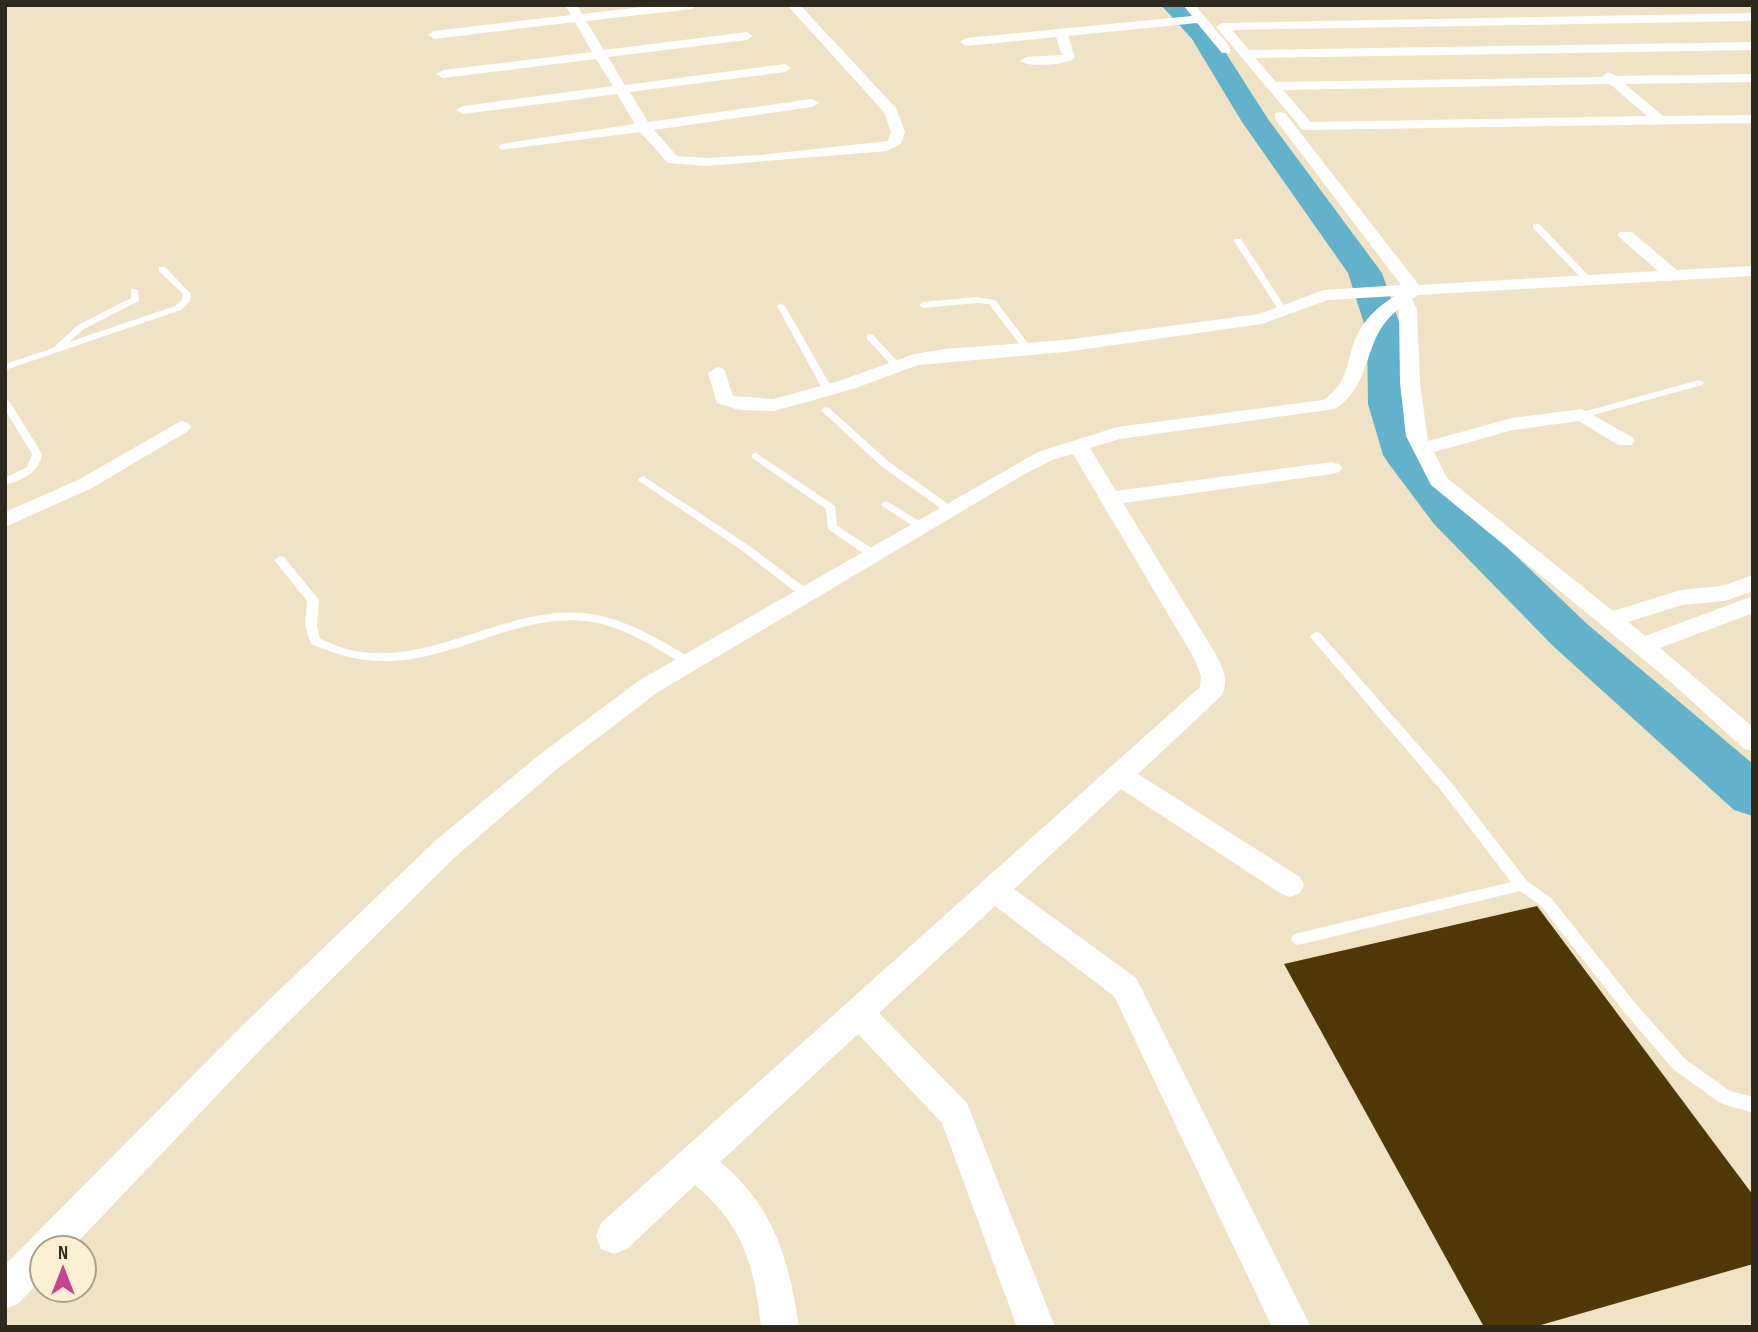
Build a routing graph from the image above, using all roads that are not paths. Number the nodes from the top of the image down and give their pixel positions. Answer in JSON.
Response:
{"nodes":[{"id":1,"x":571,"y":5,"type":"edge"},
{"id":2,"x":692,"y":5,"type":"edge"},
{"id":3,"x":793,"y":5,"type":"edge"},
{"id":4,"x":1525,"y":5,"type":"edge"},
{"id":5,"x":1194,"y":14,"type":"edge"},
{"id":6,"x":1753,"y":17,"type":"edge"},
{"id":7,"x":579,"y":19,"type":"junction"},
{"id":8,"x":1542,"y":20,"type":"junction"},
{"id":9,"x":1061,"y":33,"type":"junction"},
{"id":10,"x":434,"y":35,"type":"dead end"},
{"id":11,"x":747,"y":36,"type":"dead end"},
{"id":12,"x":966,"y":42,"type":"dead end"},
{"id":13,"x":1753,"y":46,"type":"edge"},
{"id":14,"x":1575,"y":48,"type":"junction"},
{"id":15,"x":1244,"y":54,"type":"junction"},
{"id":16,"x":600,"y":55,"type":"junction"},
{"id":17,"x":1026,"y":61,"type":"dead end"},
{"id":18,"x":785,"y":68,"type":"dead end"},
{"id":19,"x":443,"y":74,"type":"dead end"},
{"id":20,"x":1753,"y":78,"type":"edge"},
{"id":21,"x":1613,"y":81,"type":"junction"},
{"id":22,"x":1272,"y":86,"type":"junction"},
{"id":23,"x":621,"y":89,"type":"junction"},
{"id":24,"x":812,"y":103,"type":"dead end"},
{"id":25,"x":463,"y":110,"type":"dead end"},
{"id":26,"x":1753,"y":119,"type":"edge"},
{"id":27,"x":1660,"y":120,"type":"junction"},
{"id":28,"x":644,"y":128,"type":"junction"},
{"id":29,"x":506,"y":147,"type":"dead end"},
{"id":30,"x":1536,"y":226,"type":"dead end"},
{"id":31,"x":1626,"y":235,"type":"dead end"},
{"id":32,"x":1238,"y":242,"type":"dead end"},
{"id":33,"x":162,"y":269,"type":"dead end"},
{"id":34,"x":1753,"y":271,"type":"edge"},
{"id":35,"x":1672,"y":275,"type":"junction"},
{"id":36,"x":1588,"y":280,"type":"junction"},
{"id":37,"x":134,"y":290,"type":"dead end"},
{"id":38,"x":1400,"y":296,"type":"junction"},
{"id":39,"x":923,"y":305,"type":"dead end"},
{"id":40,"x":781,"y":306,"type":"dead end"},
{"id":41,"x":1283,"y":310,"type":"junction"},
{"id":42,"x":870,"y":337,"type":"dead end"},
{"id":43,"x":1027,"y":348,"type":"junction"},
{"id":44,"x":54,"y":351,"type":"junction"},
{"id":45,"x":896,"y":365,"type":"junction"},
{"id":46,"x":5,"y":367,"type":"edge"},
{"id":47,"x":717,"y":373,"type":"dead end"},
{"id":48,"x":1699,"y":383,"type":"dead end"},
{"id":49,"x":828,"y":390,"type":"junction"},
{"id":50,"x":5,"y":402,"type":"edge"},
{"id":51,"x":826,"y":410,"type":"dead end"},
{"id":52,"x":1582,"y":415,"type":"junction"},
{"id":53,"x":181,"y":427,"type":"dead end"},
{"id":54,"x":1625,"y":441,"type":"dead end"},
{"id":55,"x":1078,"y":445,"type":"junction"},
{"id":56,"x":1422,"y":449,"type":"junction"},
{"id":57,"x":756,"y":456,"type":"dead end"},
{"id":58,"x":1332,"y":468,"type":"dead end"},
{"id":59,"x":643,"y":480,"type":"dead end"},
{"id":60,"x":5,"y":482,"type":"edge"},
{"id":61,"x":1110,"y":498,"type":"junction"},
{"id":62,"x":886,"y":504,"type":"dead end"},
{"id":63,"x":950,"y":510,"type":"junction"},
{"id":64,"x":5,"y":520,"type":"edge"},
{"id":65,"x":922,"y":527,"type":"junction"},
{"id":66,"x":874,"y":555,"type":"junction"},
{"id":67,"x":280,"y":560,"type":"dead end"},
{"id":68,"x":1753,"y":582,"type":"edge"},
{"id":69,"x":807,"y":595,"type":"junction"},
{"id":70,"x":1753,"y":604,"type":"edge"},
{"id":71,"x":1608,"y":620,"type":"junction"},
{"id":72,"x":1316,"y":636,"type":"dead end"},
{"id":73,"x":1641,"y":646,"type":"junction"},
{"id":74,"x":689,"y":662,"type":"junction"},
{"id":75,"x":1753,"y":742,"type":"edge"},
{"id":76,"x":1119,"y":775,"type":"junction"},
{"id":77,"x":1290,"y":885,"type":"dead end"},
{"id":78,"x":1522,"y":885,"type":"junction"},
{"id":79,"x":993,"y":889,"type":"junction"},
{"id":80,"x":1298,"y":939,"type":"dead end"},
{"id":81,"x":858,"y":1013,"type":"junction"},
{"id":82,"x":1753,"y":1105,"type":"edge"},
{"id":83,"x":695,"y":1163,"type":"junction"},
{"id":84,"x":61,"y":1234,"type":"edge"},
{"id":85,"x":614,"y":1236,"type":"dead end"},
{"id":86,"x":28,"y":1267,"type":"edge"},
{"id":87,"x":5,"y":1291,"type":"edge"},
{"id":88,"x":780,"y":1327,"type":"edge"},
{"id":89,"x":1036,"y":1327,"type":"edge"},
{"id":90,"x":1292,"y":1327,"type":"edge"}],
"edges":[{"from":1,"to":7,"type":"street"},
{"from":2,"to":7,"type":"street"},
{"from":3,"to":28,"type":"street"},
{"from":4,"to":8,"type":"street"},
{"from":5,"to":9,"type":"street"},
{"from":5,"to":38,"type":"street"},
{"from":6,"to":8,"type":"street"},
{"from":7,"to":10,"type":"street"},
{"from":7,"to":16,"type":"street"},
{"from":8,"to":14,"type":"street"},
{"from":8,"to":15,"type":"street"},
{"from":9,"to":12,"type":"street"},
{"from":9,"to":17,"type":"street"},
{"from":11,"to":16,"type":"street"},
{"from":13,"to":14,"type":"street"},
{"from":14,"to":15,"type":"street"},
{"from":14,"to":21,"type":"street"},
{"from":15,"to":22,"type":"street"},
{"from":16,"to":19,"type":"street"},
{"from":16,"to":23,"type":"street"},
{"from":18,"to":23,"type":"street"},
{"from":20,"to":21,"type":"street"},
{"from":21,"to":22,"type":"street"},
{"from":21,"to":27,"type":"street"},
{"from":22,"to":27,"type":"street"},
{"from":23,"to":25,"type":"street"},
{"from":23,"to":28,"type":"street"},
{"from":24,"to":28,"type":"street"},
{"from":26,"to":27,"type":"street"},
{"from":28,"to":29,"type":"street"},
{"from":30,"to":36,"type":"lane"},
{"from":31,"to":35,"type":"street"},
{"from":32,"to":41,"type":"lane"},
{"from":33,"to":44,"type":"lane"},
{"from":34,"to":35,"type":"street"},
{"from":35,"to":36,"type":"street"},
{"from":36,"to":38,"type":"street"},
{"from":37,"to":44,"type":"lane"},
{"from":38,"to":41,"type":"street"},
{"from":38,"to":55,"type":"street"},
{"from":38,"to":56,"type":"street"},
{"from":39,"to":43,"type":"lane"},
{"from":40,"to":49,"type":"lane"},
{"from":41,"to":43,"type":"street"},
{"from":42,"to":45,"type":"lane"},
{"from":43,"to":45,"type":"street"},
{"from":44,"to":46,"type":"lane"},
{"from":45,"to":49,"type":"street"},
{"from":47,"to":49,"type":"street"},
{"from":48,"to":52,"type":"lane"},
{"from":50,"to":60,"type":"lane"},
{"from":51,"to":63,"type":"lane"},
{"from":52,"to":54,"type":"street"},
{"from":52,"to":56,"type":"street"},
{"from":53,"to":64,"type":"street"},
{"from":55,"to":61,"type":"street"},
{"from":55,"to":63,"type":"street"},
{"from":56,"to":71,"type":"street"},
{"from":57,"to":66,"type":"lane"},
{"from":58,"to":61,"type":"street"},
{"from":59,"to":69,"type":"lane"},
{"from":61,"to":76,"type":"street"},
{"from":62,"to":65,"type":"lane"},
{"from":63,"to":65,"type":"street"},
{"from":65,"to":66,"type":"street"},
{"from":66,"to":69,"type":"street"},
{"from":67,"to":74,"type":"lane"},
{"from":68,"to":71,"type":"street"},
{"from":69,"to":74,"type":"street"},
{"from":70,"to":73,"type":"street"},
{"from":71,"to":73,"type":"street"},
{"from":72,"to":78,"type":"lane"},
{"from":73,"to":75,"type":"street"},
{"from":74,"to":84,"type":"street"},
{"from":76,"to":77,"type":"street"},
{"from":76,"to":79,"type":"street"},
{"from":78,"to":80,"type":"lane"},
{"from":78,"to":82,"type":"lane"},
{"from":79,"to":81,"type":"street"},
{"from":79,"to":90,"type":"street"},
{"from":81,"to":83,"type":"street"},
{"from":81,"to":89,"type":"street"},
{"from":83,"to":85,"type":"street"},
{"from":83,"to":88,"type":"street"},
{"from":86,"to":87,"type":"street"}]}
